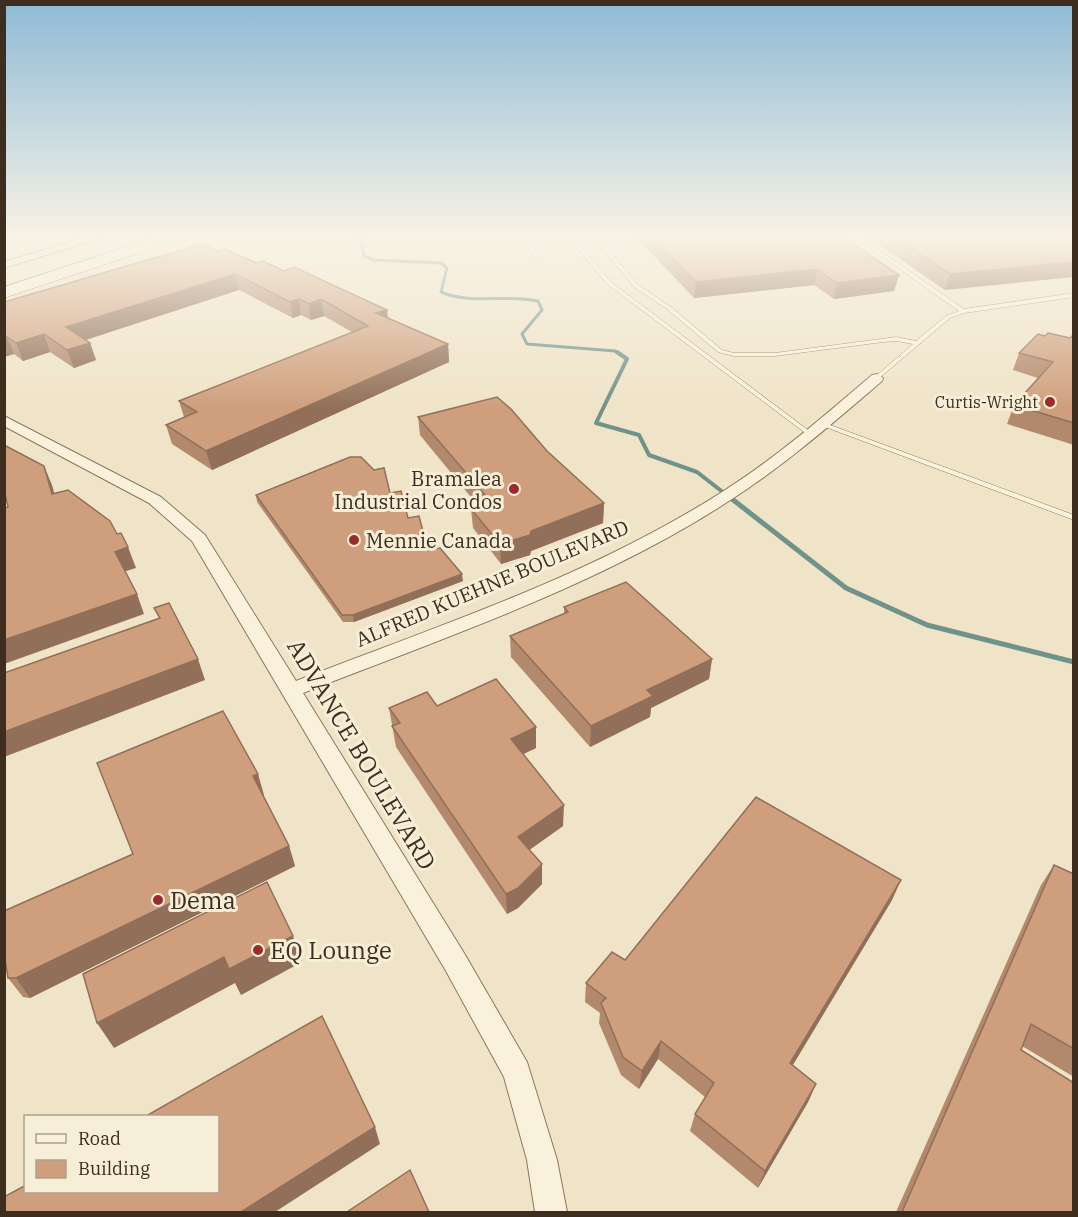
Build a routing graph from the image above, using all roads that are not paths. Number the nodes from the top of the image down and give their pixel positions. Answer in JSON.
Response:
{"nodes":[{"id":1,"x":623,"y":294,"type":"edge"},
{"id":2,"x":648,"y":294,"type":"edge"},
{"id":3,"x":938,"y":294,"type":"edge"},
{"id":4,"x":1074,"y":295,"type":"edge"},
{"id":5,"x":963,"y":311,"type":"junction"},
{"id":6,"x":915,"y":343,"type":"junction"},
{"id":7,"x":877,"y":378,"type":"joint"},
{"id":8,"x":7,"y":424,"type":"edge"},
{"id":9,"x":822,"y":424,"type":"junction"},
{"id":10,"x":810,"y":434,"type":"junction"},
{"id":11,"x":1074,"y":518,"type":"edge"},
{"id":12,"x":292,"y":690,"type":"junction"},
{"id":13,"x":551,"y":1212,"type":"edge"}],
"edges":[{"from":1,"to":10,"type":"lane"},
{"from":2,"to":6,"type":"lane"},
{"from":3,"to":5,"type":"lane"},
{"from":4,"to":5,"type":"lane"},
{"from":5,"to":6,"type":"lane"},
{"from":6,"to":7,"type":"lane"},
{"from":7,"to":9,"type":"street","name":"ALFRED KUEHNE BOULEVARD"},
{"from":8,"to":12,"type":"street","name":"ADVANCE BOULEVARD"},
{"from":9,"to":10,"type":"street","name":"ALFRED KUEHNE BOULEVARD"},
{"from":9,"to":11,"type":"lane"},
{"from":10,"to":12,"type":"street","name":"ALFRED KUEHNE BOULEVARD"},
{"from":12,"to":13,"type":"street","name":"ADVANCE BOULEVARD"}]}
